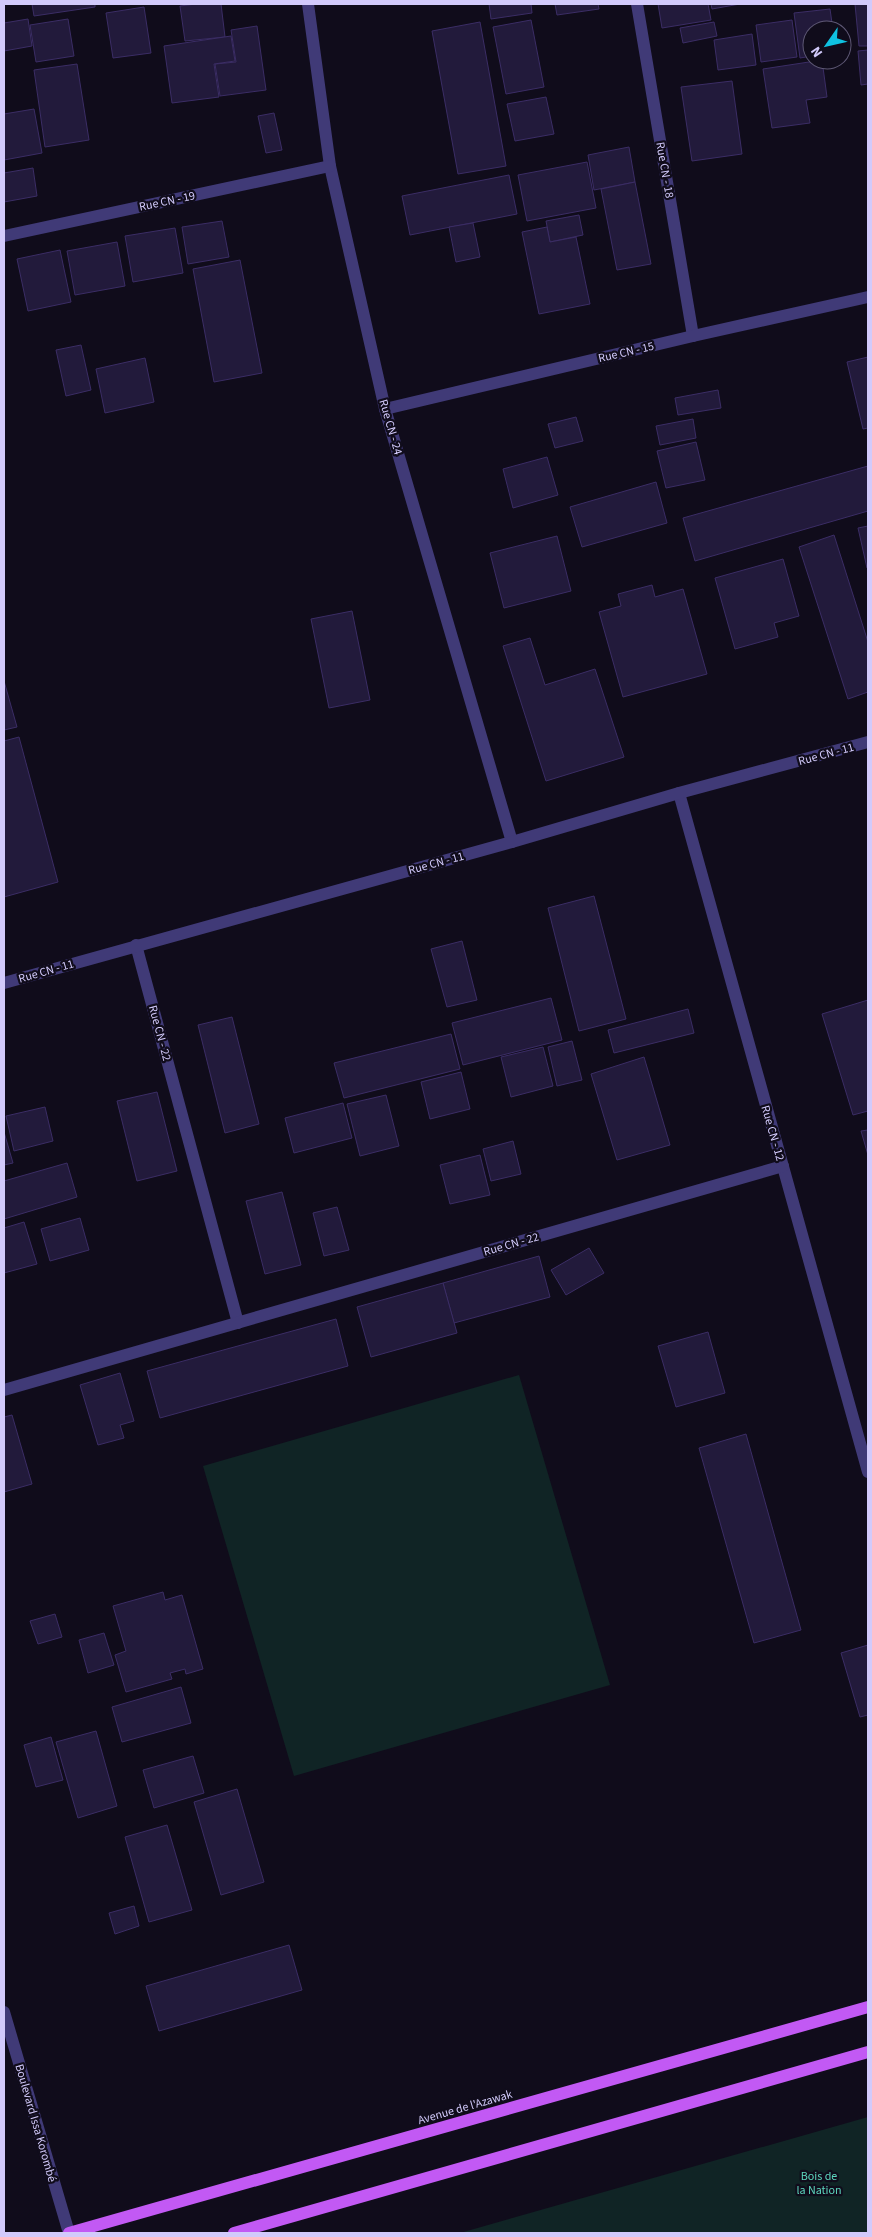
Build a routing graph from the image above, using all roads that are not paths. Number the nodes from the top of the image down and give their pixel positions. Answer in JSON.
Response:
{"nodes":[{"id":1,"x":308,"y":4,"type":"edge"},
{"id":2,"x":637,"y":4,"type":"edge"},
{"id":3,"x":330,"y":166,"type":"junction"},
{"id":4,"x":4,"y":236,"type":"edge"},
{"id":5,"x":868,"y":297,"type":"edge"},
{"id":6,"x":693,"y":336,"type":"junction"},
{"id":7,"x":385,"y":409,"type":"junction"},
{"id":8,"x":868,"y":742,"type":"edge"},
{"id":9,"x":679,"y":793,"type":"junction"},
{"id":10,"x":512,"y":842,"type":"junction"},
{"id":11,"x":136,"y":945,"type":"junction"},
{"id":12,"x":4,"y":983,"type":"edge"},
{"id":13,"x":783,"y":1166,"type":"junction"},
{"id":14,"x":238,"y":1322,"type":"junction"},
{"id":15,"x":4,"y":1390,"type":"edge"},
{"id":16,"x":868,"y":1472,"type":"edge"},
{"id":17,"x":868,"y":2007,"type":"edge"},
{"id":18,"x":4,"y":2012,"type":"edge"},
{"id":19,"x":868,"y":2052,"type":"edge"},
{"id":20,"x":69,"y":2233,"type":"edge"},
{"id":21,"x":234,"y":2233,"type":"edge"}],
"edges":[{"from":1,"to":3,"type":"street","name":"Rue CN - 24"},
{"from":2,"to":6,"type":"street","name":"Rue CN - 18"},
{"from":3,"to":4,"type":"street","name":"Rue CN - 19"},
{"from":3,"to":7,"type":"street","name":"Rue CN - 24"},
{"from":5,"to":6,"type":"street","name":"Rue CN - 15"},
{"from":6,"to":7,"type":"street","name":"Rue CN - 15"},
{"from":7,"to":10,"type":"street","name":"Rue CN - 24"},
{"from":8,"to":9,"type":"street","name":"Rue CN - 11"},
{"from":9,"to":10,"type":"street","name":"Rue CN - 11"},
{"from":9,"to":13,"type":"street","name":"Rue CN - 12"},
{"from":10,"to":11,"type":"street","name":"Rue CN - 11"},
{"from":11,"to":12,"type":"street","name":"Rue CN - 11"},
{"from":11,"to":14,"type":"street","name":"Rue CN - 22"},
{"from":13,"to":14,"type":"street","name":"Rue CN - 22"},
{"from":13,"to":16,"type":"street","name":"Rue CN - 12"},
{"from":14,"to":15,"type":"street","name":"Rue CN - 22"},
{"from":17,"to":20,"type":"main road","name":"Avenue de l'Azawak"},
{"from":18,"to":20,"type":"street","name":"Boulevard Issa Korombé"},
{"from":19,"to":21,"type":"main road"}]}
